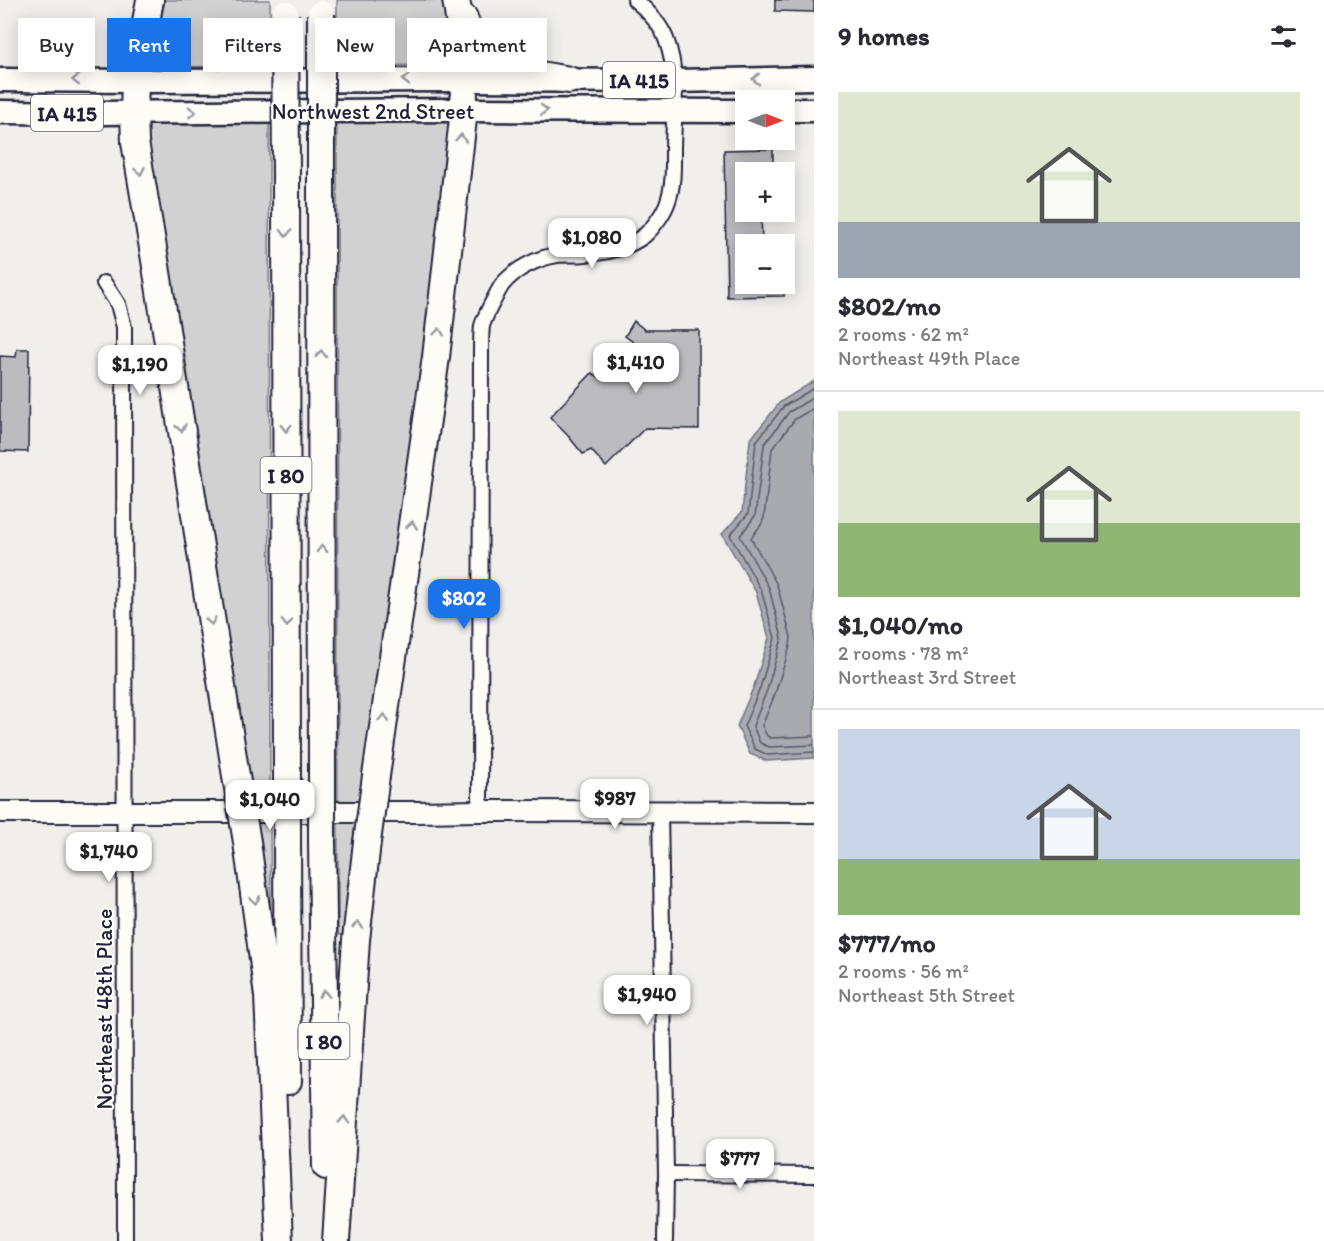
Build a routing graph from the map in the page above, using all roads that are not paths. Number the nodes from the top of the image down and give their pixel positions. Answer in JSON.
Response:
{"nodes":[{"id":1,"x":150,"y":0,"type":"edge"},
{"id":2,"x":457,"y":0,"type":"edge"},
{"id":3,"x":635,"y":0,"type":"edge"},
{"id":4,"x":285,"y":7,"type":"edge"},
{"id":5,"x":321,"y":7,"type":"edge"},
{"id":6,"x":814,"y":78,"type":"edge"},
{"id":7,"x":0,"y":80,"type":"edge"},
{"id":8,"x":464,"y":80,"type":"junction"},
{"id":9,"x":569,"y":80,"type":"junction"},
{"id":10,"x":135,"y":81,"type":"junction"},
{"id":11,"x":675,"y":81,"type":"junction"},
{"id":12,"x":464,"y":110,"type":"junction"},
{"id":13,"x":795,"y":110,"type":"edge"},
{"id":14,"x":814,"y":110,"type":"edge"},
{"id":15,"x":675,"y":111,"type":"junction"},
{"id":16,"x":735,"y":111,"type":"edge"},
{"id":17,"x":0,"y":112,"type":"edge"},
{"id":18,"x":134,"y":112,"type":"junction"},
{"id":19,"x":104,"y":283,"type":"dead end"},
{"id":20,"x":480,"y":811,"type":"junction"},
{"id":21,"x":0,"y":812,"type":"edge"},
{"id":22,"x":660,"y":812,"type":"junction"},
{"id":23,"x":814,"y":812,"type":"edge"},
{"id":24,"x":125,"y":813,"type":"junction"},
{"id":25,"x":666,"y":1174,"type":"junction"},
{"id":26,"x":814,"y":1174,"type":"edge"},
{"id":27,"x":126,"y":1241,"type":"edge"},
{"id":28,"x":279,"y":1241,"type":"edge"},
{"id":29,"x":287,"y":1241,"type":"edge"},
{"id":30,"x":326,"y":1241,"type":"edge"},
{"id":31,"x":336,"y":1241,"type":"edge"},
{"id":32,"x":665,"y":1241,"type":"edge"}],
"edges":[{"from":1,"to":10,"type":"highway"},
{"from":2,"to":8,"type":"highway"},
{"from":2,"to":9,"type":"highway"},
{"from":3,"to":11,"type":"street"},
{"from":4,"to":29,"type":"highway","number":"I 80","one_way":true,"bridge":true},
{"from":30,"to":5,"type":"highway","number":"I 80","one_way":true,"bridge":true},
{"from":6,"to":11,"type":"main road","name":"Northwest 2nd Street","number":"IA 415","one_way":true},
{"from":10,"to":7,"type":"main road","name":"Northwest 2nd Street","number":"IA 415","one_way":true},
{"from":8,"to":9,"type":"main road","name":"Northwest 2nd Street","number":"IA 415"},
{"from":8,"to":10,"type":"main road","name":"Northwest 2nd Street","number":"IA 415","one_way":true},
{"from":8,"to":12,"type":"highway"},
{"from":9,"to":11,"type":"main road","name":"Northwest 2nd Street","number":"IA 415"},
{"from":10,"to":18,"type":"highway"},
{"from":11,"to":15,"type":"street"},
{"from":12,"to":15,"type":"main road","name":"Northwest 2nd Street","number":"IA 415","one_way":true},
{"from":18,"to":12,"type":"main road","name":"Northwest 2nd Street","number":"IA 415","one_way":true},
{"from":31,"to":12,"type":"highway","one_way":true,"bridge":true},
{"from":13,"to":14,"type":"main road"},
{"from":15,"to":16,"type":"main road","name":"Northwest 2nd Street","number":"IA 415"},
{"from":15,"to":20,"type":"street"},
{"from":17,"to":18,"type":"main road","name":"Northwest 2nd Street","number":"IA 415"},
{"from":18,"to":28,"type":"highway","one_way":true,"bridge":true},
{"from":19,"to":24,"type":"street","name":"Northeast 48th Place"},
{"from":20,"to":22,"type":"street"},
{"from":20,"to":24,"type":"street"},
{"from":21,"to":24,"type":"street"},
{"from":22,"to":23,"type":"street"},
{"from":22,"to":25,"type":"street"},
{"from":24,"to":27,"type":"street","name":"Northeast 48th Place"},
{"from":25,"to":26,"type":"street"},
{"from":25,"to":32,"type":"street"}]}
